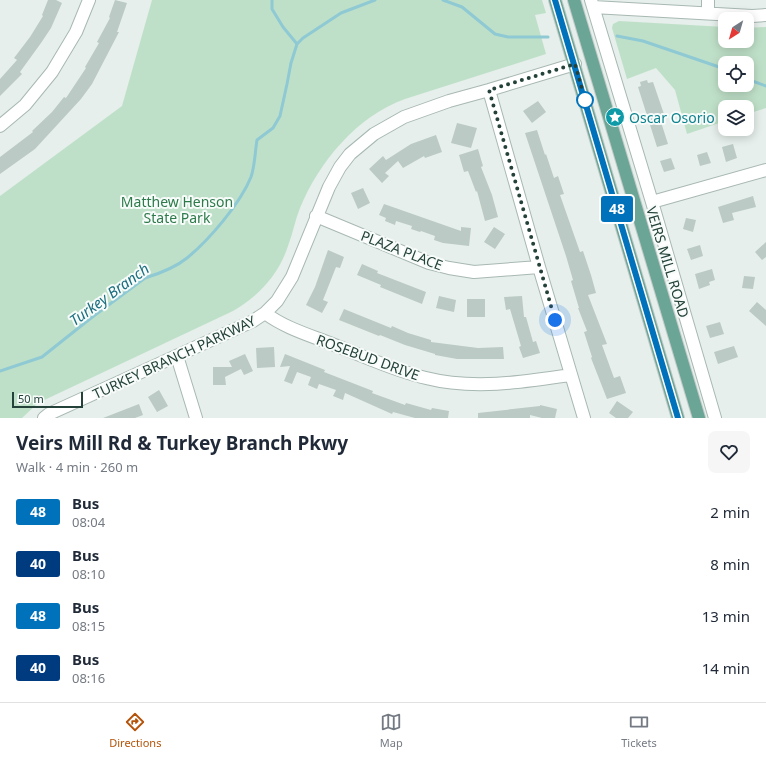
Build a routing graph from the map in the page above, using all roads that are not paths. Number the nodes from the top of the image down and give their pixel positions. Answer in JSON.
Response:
{"nodes":[{"id":1,"x":89,"y":0,"type":"edge"},
{"id":2,"x":555,"y":0,"type":"edge"},
{"id":3,"x":574,"y":0,"type":"edge"},
{"id":4,"x":708,"y":0,"type":"edge"},
{"id":5,"x":592,"y":3,"type":"edge"},
{"id":6,"x":708,"y":13,"type":"junction"},
{"id":7,"x":766,"y":15,"type":"edge"},
{"id":8,"x":575,"y":64,"type":"junction"},
{"id":9,"x":489,"y":90,"type":"junction"},
{"id":10,"x":0,"y":126,"type":"edge"},
{"id":11,"x":766,"y":170,"type":"edge"},
{"id":12,"x":652,"y":202,"type":"junction"},
{"id":13,"x":316,"y":216,"type":"junction"},
{"id":14,"x":539,"y":267,"type":"junction"},
{"id":15,"x":265,"y":313,"type":"junction"},
{"id":16,"x":177,"y":356,"type":"junction"},
{"id":17,"x":571,"y":375,"type":"junction"},
{"id":18,"x":44,"y":418,"type":"edge"},
{"id":19,"x":196,"y":418,"type":"edge"},
{"id":20,"x":584,"y":418,"type":"edge"},
{"id":21,"x":678,"y":418,"type":"edge"},
{"id":22,"x":699,"y":418,"type":"edge"},
{"id":23,"x":715,"y":418,"type":"edge"}],
"edges":[{"from":1,"to":10,"type":"street"},
{"from":2,"to":8,"type":"main road"},
{"from":3,"to":22,"type":"main road","name":"VEIRS MILL ROAD"},
{"from":4,"to":6,"type":"street"},
{"from":5,"to":6,"type":"street"},
{"from":5,"to":12,"type":"street"},
{"from":6,"to":7,"type":"street"},
{"from":8,"to":9,"type":"street","name":"TURKEY BRANCH PARKWAY"},
{"from":8,"to":21,"type":"main road"},
{"from":9,"to":13,"type":"street","name":"TURKEY BRANCH PARKWAY"},
{"from":9,"to":14,"type":"street"},
{"from":11,"to":12,"type":"street"},
{"from":12,"to":23,"type":"street"},
{"from":13,"to":14,"type":"street","name":"PLAZA PLACE"},
{"from":13,"to":15,"type":"street","name":"TURKEY BRANCH PARKWAY"},
{"from":14,"to":17,"type":"street"},
{"from":15,"to":16,"type":"street","name":"TURKEY BRANCH PARKWAY"},
{"from":15,"to":17,"type":"street","name":"ROSEBUD DRIVE"},
{"from":16,"to":18,"type":"street","name":"TURKEY BRANCH PARKWAY"},
{"from":16,"to":19,"type":"street"},
{"from":17,"to":20,"type":"street"}]}
